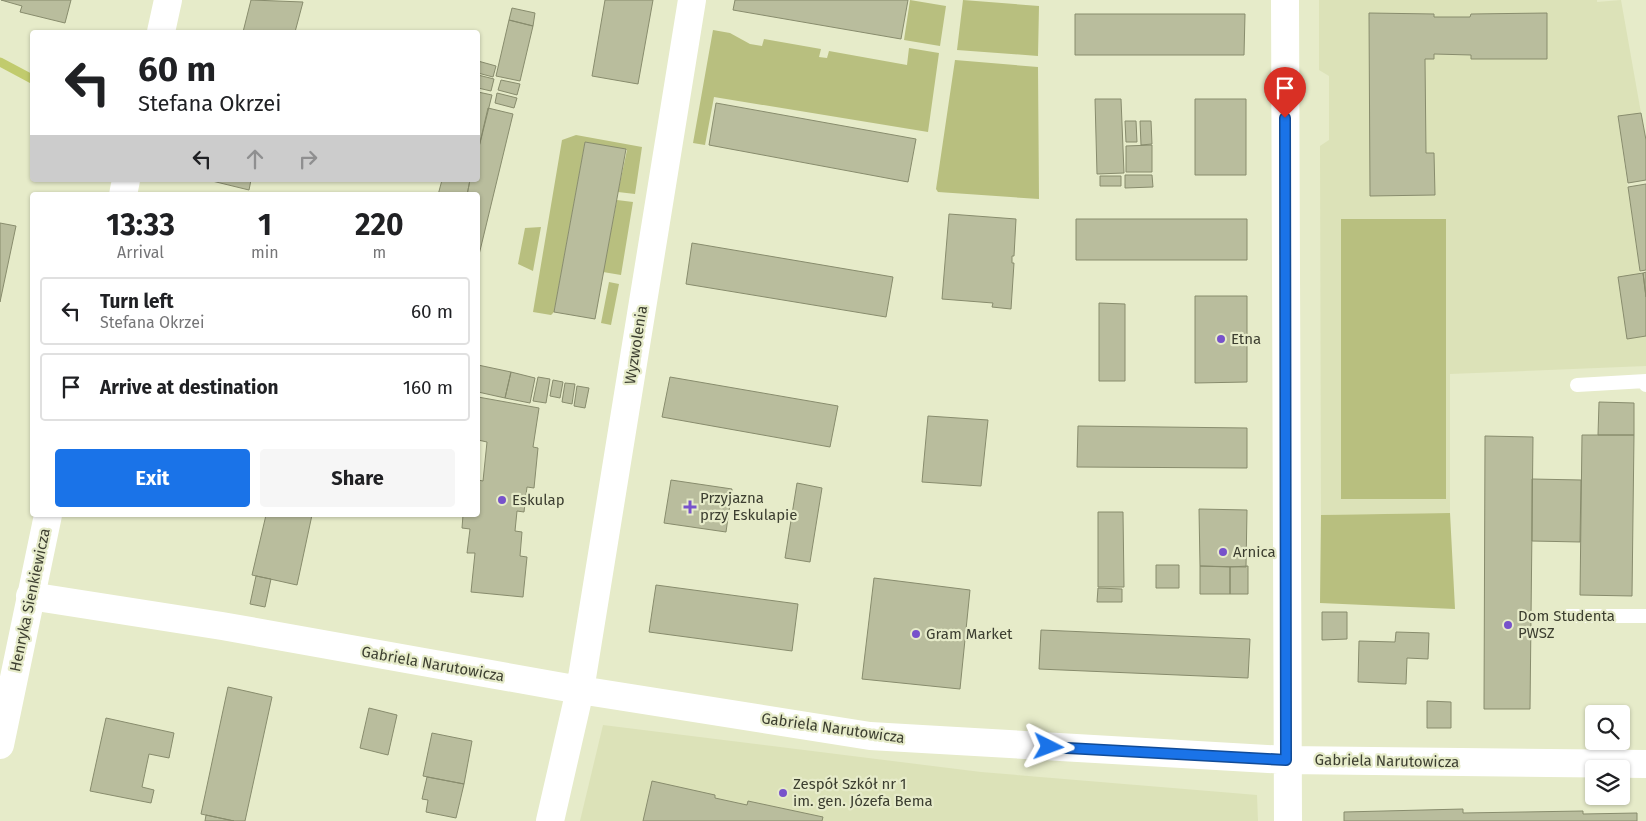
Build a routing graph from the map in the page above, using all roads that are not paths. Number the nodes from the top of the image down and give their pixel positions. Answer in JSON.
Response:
{"nodes":[{"id":1,"x":168,"y":0,"type":"edge"},
{"id":2,"x":692,"y":0,"type":"edge"},
{"id":3,"x":1285,"y":0,"type":"edge"},
{"id":4,"x":161,"y":30,"type":"edge"},
{"id":5,"x":1577,"y":385,"type":"dead end"},
{"id":6,"x":1646,"y":385,"type":"edge"},
{"id":7,"x":48,"y":517,"type":"edge"},
{"id":8,"x":30,"y":596,"type":"junction"},
{"id":9,"x":1566,"y":616,"type":"dead end"},
{"id":10,"x":1646,"y":616,"type":"edge"},
{"id":11,"x":580,"y":690,"type":"junction"},
{"id":12,"x":0,"y":744,"type":"edge"},
{"id":13,"x":1286,"y":760,"type":"junction"},
{"id":14,"x":1646,"y":764,"type":"edge"},
{"id":15,"x":550,"y":821,"type":"edge"},
{"id":16,"x":1288,"y":821,"type":"edge"}],
"edges":[{"from":1,"to":4,"type":"street"},
{"from":2,"to":11,"type":"street","name":"Wyzwolenia"},
{"from":3,"to":13,"type":"street"},
{"from":5,"to":6,"type":"lane"},
{"from":7,"to":8,"type":"street","name":"Henryka Sienkiewicza"},
{"from":8,"to":11,"type":"street","name":"Gabriela Narutowicza"},
{"from":8,"to":12,"type":"street","name":"Henryka Sienkiewicza"},
{"from":9,"to":10,"type":"lane"},
{"from":11,"to":13,"type":"street","name":"Gabriela Narutowicza"},
{"from":11,"to":15,"type":"street","name":"Wyzwolenia"},
{"from":13,"to":14,"type":"street","name":"Gabriela Narutowicza"},
{"from":13,"to":16,"type":"street"}]}
